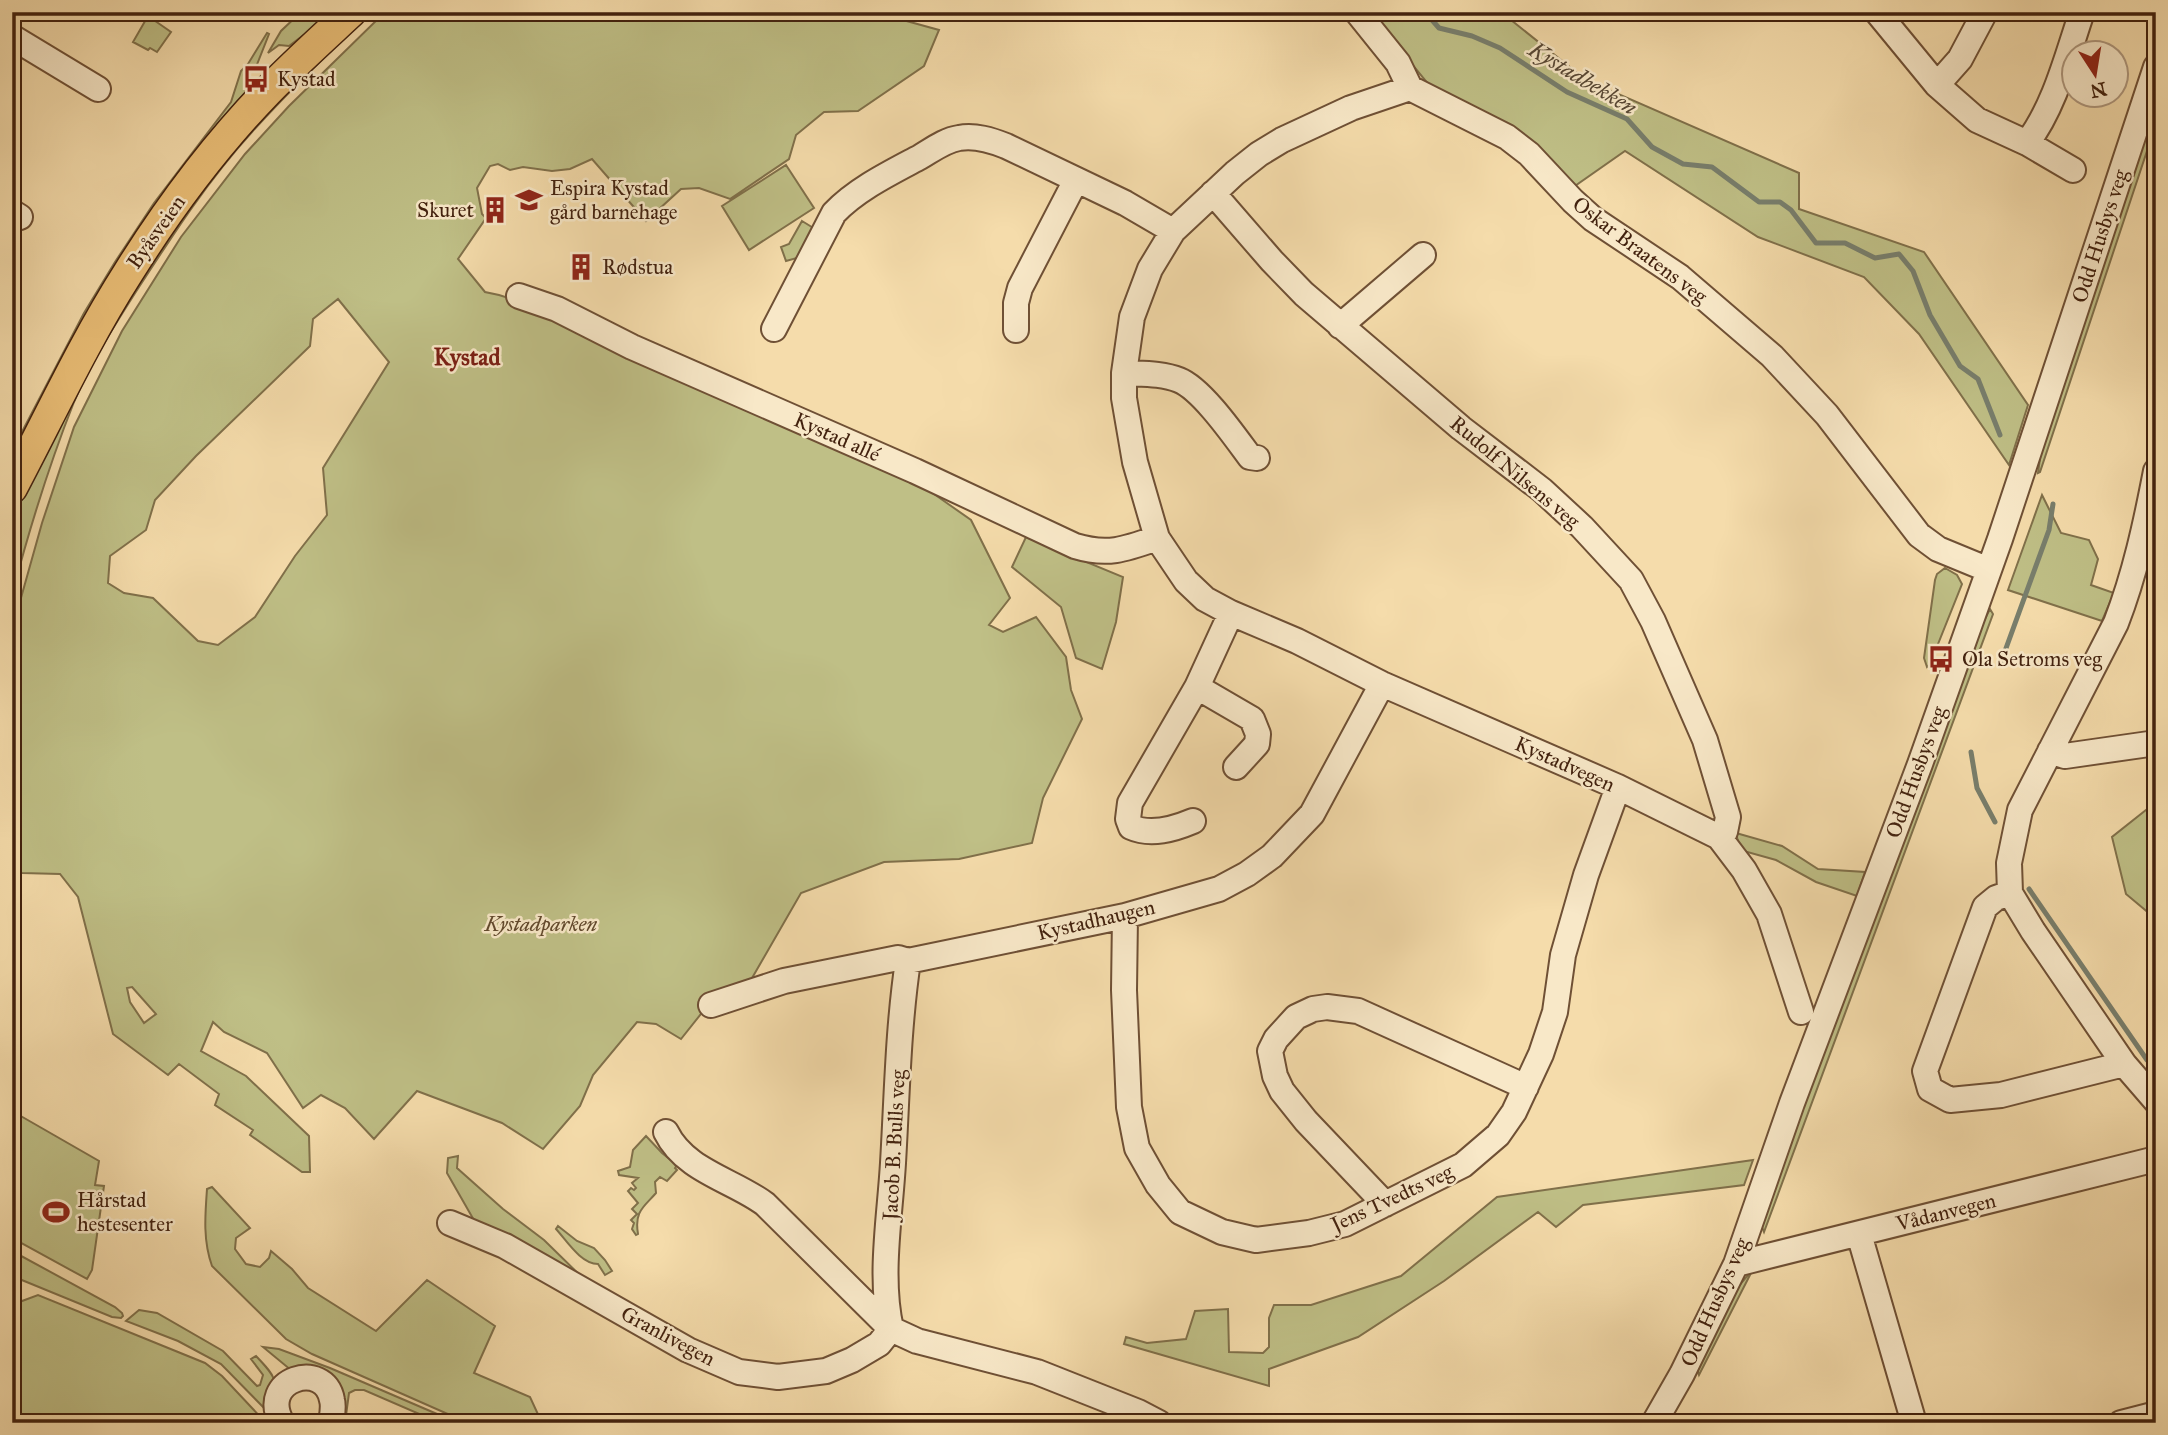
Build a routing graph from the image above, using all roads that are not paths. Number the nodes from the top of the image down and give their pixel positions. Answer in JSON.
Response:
{"nodes":[{"id":1,"x":351,"y":12,"type":"edge"},
{"id":2,"x":1357,"y":12,"type":"edge"},
{"id":3,"x":1985,"y":12,"type":"edge"},
{"id":4,"x":2082,"y":12,"type":"edge"},
{"id":5,"x":1879,"y":13,"type":"edge"},
{"id":6,"x":12,"y":37,"type":"edge"},
{"id":7,"x":2156,"y":67,"type":"edge"},
{"id":8,"x":1937,"y":85,"type":"junction"},
{"id":9,"x":1410,"y":88,"type":"junction"},
{"id":10,"x":98,"y":89,"type":"dead end"},
{"id":11,"x":2027,"y":143,"type":"junction"},
{"id":12,"x":2073,"y":170,"type":"dead end"},
{"id":13,"x":1076,"y":180,"type":"junction"},
{"id":14,"x":1213,"y":193,"type":"junction"},
{"id":15,"x":1173,"y":231,"type":"junction"},
{"id":16,"x":1423,"y":255,"type":"dead end"},
{"id":17,"x":519,"y":296,"type":"dead end"},
{"id":18,"x":1340,"y":327,"type":"junction"},
{"id":19,"x":774,"y":329,"type":"dead end"},
{"id":20,"x":1016,"y":330,"type":"dead end"},
{"id":21,"x":1124,"y":373,"type":"junction"},
{"id":22,"x":1257,"y":458,"type":"dead end"},
{"id":23,"x":2156,"y":471,"type":"edge"},
{"id":24,"x":12,"y":488,"type":"edge"},
{"id":25,"x":1157,"y":538,"type":"junction"},
{"id":26,"x":1989,"y":570,"type":"junction"},
{"id":27,"x":1231,"y":613,"type":"junction"},
{"id":28,"x":1382,"y":684,"type":"junction"},
{"id":29,"x":1197,"y":687,"type":"junction"},
{"id":30,"x":2156,"y":743,"type":"edge"},
{"id":31,"x":2050,"y":751,"type":"junction"},
{"id":32,"x":1236,"y":766,"type":"dead end"},
{"id":33,"x":1618,"y":787,"type":"junction"},
{"id":34,"x":1193,"y":821,"type":"dead end"},
{"id":35,"x":1719,"y":837,"type":"junction"},
{"id":36,"x":2010,"y":893,"type":"junction"},
{"id":37,"x":1125,"y":916,"type":"junction"},
{"id":38,"x":908,"y":961,"type":"junction"},
{"id":39,"x":711,"y":1005,"type":"dead end"},
{"id":40,"x":1801,"y":1012,"type":"dead end"},
{"id":41,"x":2124,"y":1065,"type":"junction"},
{"id":42,"x":1526,"y":1087,"type":"junction"},
{"id":43,"x":2156,"y":1101,"type":"edge"},
{"id":44,"x":666,"y":1132,"type":"dead end"},
{"id":45,"x":2156,"y":1159,"type":"edge"},
{"id":46,"x":1385,"y":1205,"type":"junction"},
{"id":47,"x":450,"y":1223,"type":"dead end"},
{"id":48,"x":1859,"y":1234,"type":"junction"},
{"id":49,"x":1736,"y":1264,"type":"junction"},
{"id":50,"x":891,"y":1329,"type":"junction"},
{"id":51,"x":2156,"y":1414,"type":"edge"},
{"id":52,"x":282,"y":1423,"type":"edge"},
{"id":53,"x":331,"y":1423,"type":"edge"},
{"id":54,"x":1159,"y":1423,"type":"edge"},
{"id":55,"x":1654,"y":1423,"type":"edge"},
{"id":56,"x":1914,"y":1423,"type":"edge"},
{"id":57,"x":2121,"y":1423,"type":"edge"}],
"edges":[{"from":1,"to":24,"type":"main road","name":"Byåsveien"},
{"from":2,"to":9,"type":"street"},
{"from":3,"to":8,"type":"street"},
{"from":4,"to":11,"type":"street"},
{"from":5,"to":8,"type":"street"},
{"from":6,"to":10,"type":"street"},
{"from":7,"to":26,"type":"street","name":"Odd Husbys veg"},
{"from":8,"to":11,"type":"street"},
{"from":9,"to":14,"type":"street"},
{"from":9,"to":26,"type":"street","name":"Oskar Braatens veg"},
{"from":11,"to":12,"type":"street"},
{"from":13,"to":15,"type":"street"},
{"from":13,"to":19,"type":"street"},
{"from":13,"to":20,"type":"street"},
{"from":14,"to":15,"type":"street"},
{"from":14,"to":18,"type":"street","name":"Rudolf Nilsens veg"},
{"from":15,"to":21,"type":"street"},
{"from":16,"to":18,"type":"street"},
{"from":17,"to":25,"type":"street","name":"Kystad allé"},
{"from":18,"to":35,"type":"street","name":"Rudolf Nilsens veg"},
{"from":21,"to":22,"type":"street"},
{"from":21,"to":25,"type":"street"},
{"from":23,"to":31,"type":"street"},
{"from":25,"to":27,"type":"street","name":"Kystadvegen"},
{"from":26,"to":49,"type":"street","name":"Odd Husbys veg"},
{"from":27,"to":28,"type":"street","name":"Kystadvegen"},
{"from":27,"to":29,"type":"street"},
{"from":28,"to":33,"type":"street","name":"Kystadvegen"},
{"from":28,"to":37,"type":"street","name":"Kystadhaugen"},
{"from":29,"to":32,"type":"street"},
{"from":29,"to":34,"type":"street"},
{"from":30,"to":31,"type":"street"},
{"from":31,"to":36,"type":"street"},
{"from":33,"to":35,"type":"street","name":"Kystadvegen"},
{"from":33,"to":42,"type":"street","name":"Jens Tvedts veg"},
{"from":35,"to":40,"type":"street","name":"Kystadvegen"},
{"from":36,"to":41,"type":"street"},
{"from":36,"to":41,"type":"street"},
{"from":37,"to":38,"type":"street","name":"Kystadhaugen"},
{"from":37,"to":46,"type":"street","name":"Jens Tvedts veg"},
{"from":38,"to":39,"type":"street","name":"Kystadhaugen"},
{"from":38,"to":50,"type":"street","name":"Jacob B. Bulls veg"},
{"from":41,"to":43,"type":"street"},
{"from":42,"to":46,"type":"street","name":"Jens Tvedts veg"},
{"from":42,"to":46,"type":"street"},
{"from":44,"to":50,"type":"street"},
{"from":45,"to":48,"type":"street","name":"Vådanvegen"},
{"from":47,"to":50,"type":"street","name":"Granlivegen"},
{"from":48,"to":49,"type":"street","name":"Vådanvegen"},
{"from":48,"to":56,"type":"street"},
{"from":49,"to":55,"type":"street","name":"Odd Husbys veg"},
{"from":50,"to":54,"type":"street"},
{"from":51,"to":57,"type":"street"},
{"from":52,"to":53,"type":"street"}]}
